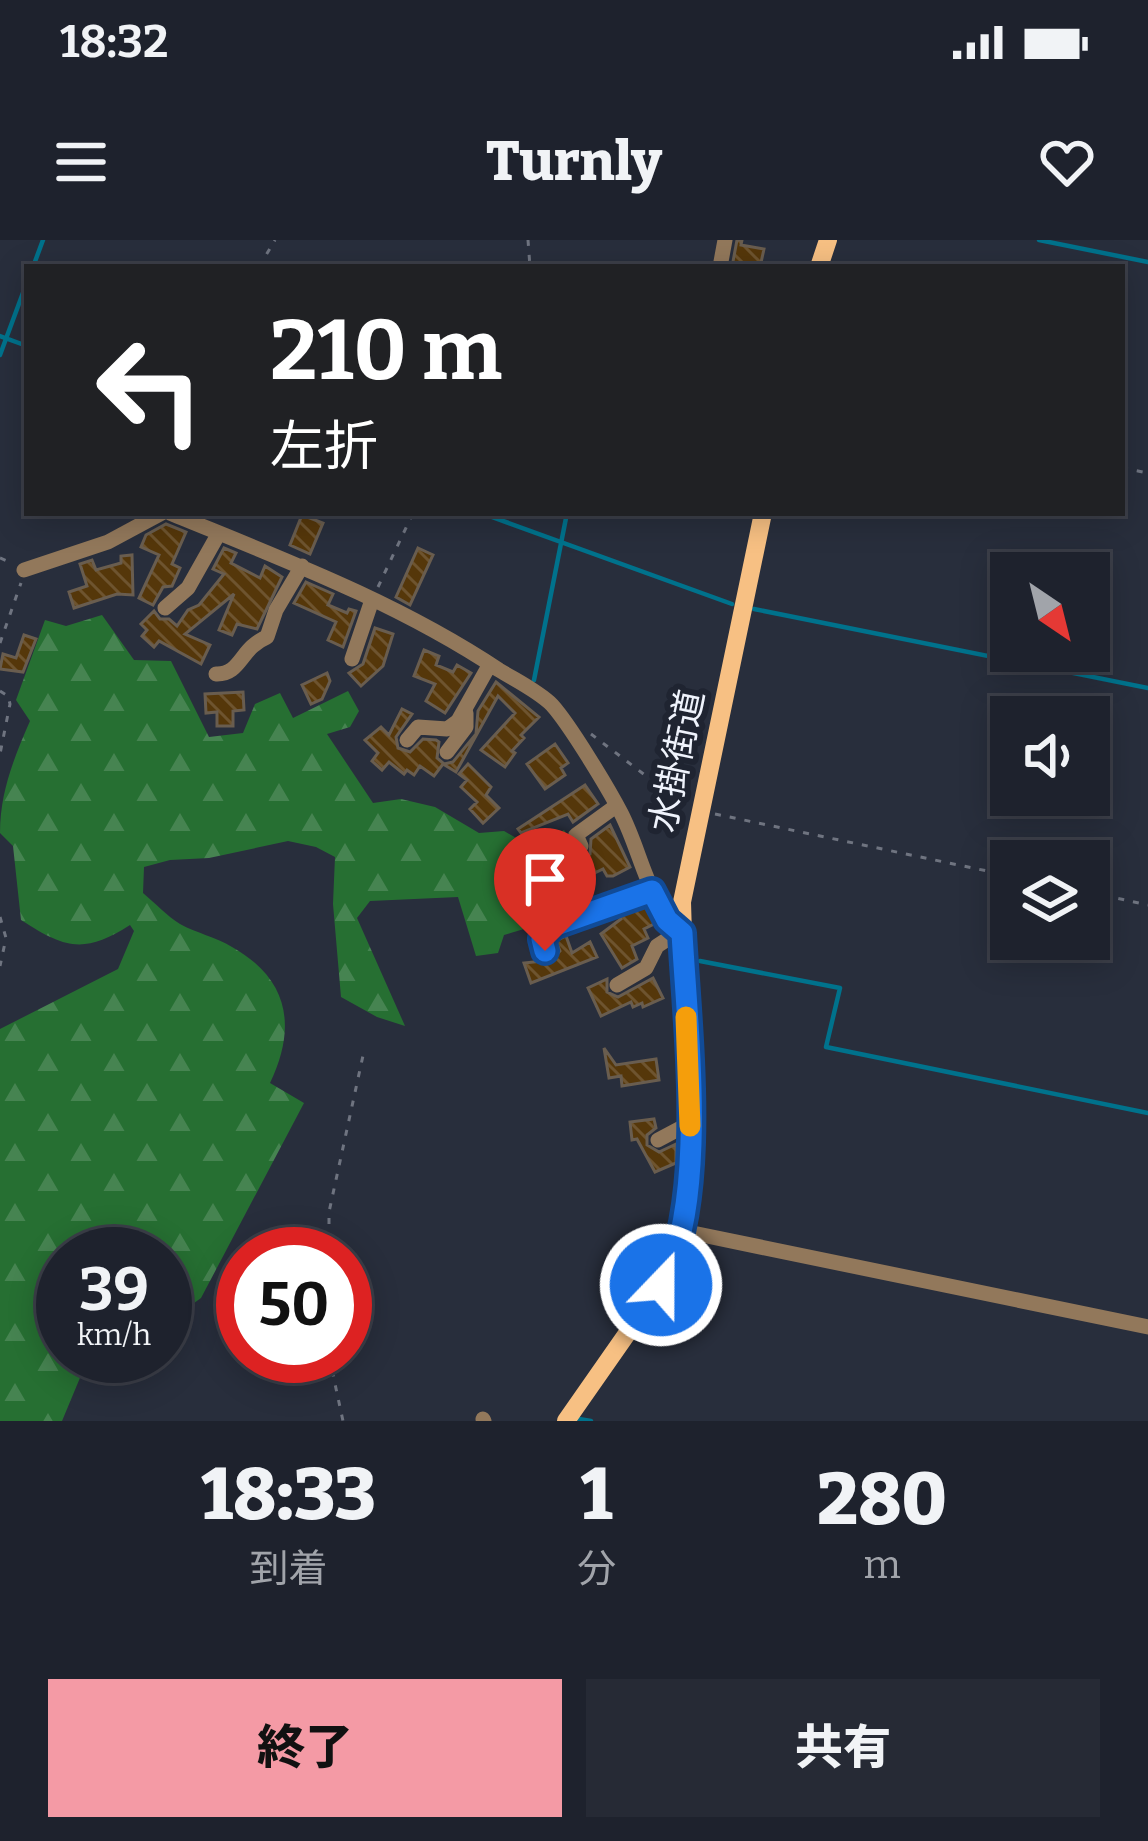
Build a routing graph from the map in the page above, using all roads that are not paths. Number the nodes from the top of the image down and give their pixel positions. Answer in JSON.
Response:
{"nodes":[{"id":1,"x":160,"y":516,"type":"edge"},
{"id":2,"x":174,"y":516,"type":"edge"},
{"id":3,"x":762,"y":516,"type":"edge"},
{"id":4,"x":219,"y":533,"type":"junction"},
{"id":5,"x":302,"y":566,"type":"junction"},
{"id":6,"x":24,"y":570,"type":"road end"},
{"id":7,"x":372,"y":600,"type":"junction"},
{"id":8,"x":165,"y":608,"type":"dead end"},
{"id":9,"x":352,"y":659,"type":"dead end"},
{"id":10,"x":490,"y":664,"type":"junction"},
{"id":11,"x":216,"y":674,"type":"dead end"},
{"id":12,"x":466,"y":710,"type":"junction"},
{"id":13,"x":407,"y":740,"type":"dead end"},
{"id":14,"x":447,"y":752,"type":"dead end"},
{"id":15,"x":616,"y":806,"type":"junction"},
{"id":16,"x":581,"y":846,"type":"dead end"},
{"id":17,"x":652,"y":891,"type":"junction"},
{"id":18,"x":681,"y":932,"type":"junction"},
{"id":19,"x":545,"y":951,"type":"dead end"},
{"id":20,"x":617,"y":985,"type":"dead end"},
{"id":21,"x":690,"y":1124,"type":"junction"},
{"id":22,"x":658,"y":1140,"type":"dead end"},
{"id":23,"x":683,"y":1231,"type":"junction"},
{"id":24,"x":1148,"y":1327,"type":"edge"},
{"id":25,"x":566,"y":1421,"type":"edge"}],
"edges":[{"from":1,"to":6,"type":"street"},
{"from":2,"to":4,"type":"street"},
{"from":3,"to":18,"type":"main road","name":"水掛街道"},
{"from":4,"to":5,"type":"street"},
{"from":4,"to":8,"type":"street"},
{"from":5,"to":7,"type":"street"},
{"from":5,"to":11,"type":"street"},
{"from":7,"to":9,"type":"street"},
{"from":7,"to":10,"type":"street"},
{"from":10,"to":12,"type":"street"},
{"from":10,"to":15,"type":"street"},
{"from":12,"to":13,"type":"street"},
{"from":12,"to":14,"type":"street"},
{"from":15,"to":16,"type":"street"},
{"from":15,"to":17,"type":"street"},
{"from":17,"to":18,"type":"street"},
{"from":17,"to":19,"type":"street"},
{"from":18,"to":20,"type":"street"},
{"from":18,"to":21,"type":"main road","name":"水掛街道"},
{"from":21,"to":22,"type":"street"},
{"from":21,"to":23,"type":"main road","name":"水掛街道"},
{"from":23,"to":24,"type":"street"},
{"from":23,"to":25,"type":"main road","name":"水掛街道"}]}
